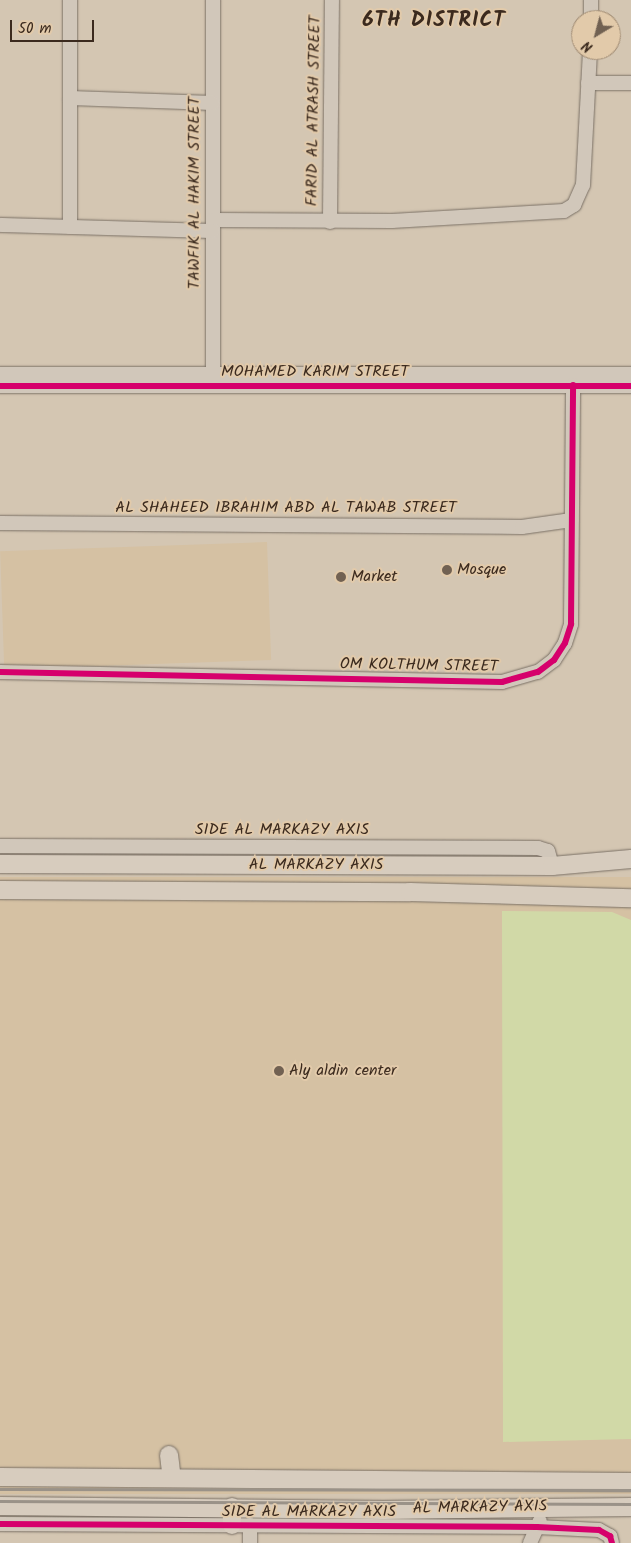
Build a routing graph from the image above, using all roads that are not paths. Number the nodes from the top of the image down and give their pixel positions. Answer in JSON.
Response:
{"nodes":[{"id":1,"x":70,"y":0,"type":"edge"},
{"id":2,"x":212,"y":0,"type":"edge"},
{"id":3,"x":332,"y":0,"type":"edge"},
{"id":4,"x":589,"y":60,"type":"edge"},
{"id":5,"x":588,"y":83,"type":"junction"},
{"id":6,"x":631,"y":83,"type":"edge"},
{"id":7,"x":70,"y":98,"type":"junction"},
{"id":8,"x":213,"y":104,"type":"junction"},
{"id":9,"x":330,"y":222,"type":"junction"},
{"id":10,"x":0,"y":225,"type":"edge"},
{"id":11,"x":213,"y":226,"type":"junction"},
{"id":12,"x":70,"y":227,"type":"junction"},
{"id":13,"x":0,"y":374,"type":"edge"},
{"id":14,"x":631,"y":374,"type":"edge"},
{"id":15,"x":213,"y":380,"type":"junction"},
{"id":16,"x":573,"y":385,"type":"junction"},
{"id":17,"x":0,"y":386,"type":"edge"},
{"id":18,"x":631,"y":386,"type":"edge"},
{"id":19,"x":572,"y":520,"type":"junction"},
{"id":20,"x":0,"y":524,"type":"edge"},
{"id":21,"x":0,"y":672,"type":"edge"},
{"id":22,"x":0,"y":846,"type":"edge"},
{"id":23,"x":631,"y":858,"type":"edge"},
{"id":24,"x":0,"y":864,"type":"edge"},
{"id":25,"x":24,"y":864,"type":"junction"},
{"id":26,"x":552,"y":866,"type":"junction"},
{"id":27,"x":0,"y":890,"type":"edge"},
{"id":28,"x":24,"y":890,"type":"junction"},
{"id":29,"x":631,"y":898,"type":"edge"},
{"id":30,"x":169,"y":1455,"type":"dead end"},
{"id":31,"x":0,"y":1477,"type":"edge"},
{"id":32,"x":172,"y":1478,"type":"junction"},
{"id":33,"x":631,"y":1482,"type":"edge"},
{"id":34,"x":0,"y":1506,"type":"edge"},
{"id":35,"x":232,"y":1507,"type":"junction"},
{"id":36,"x":543,"y":1507,"type":"junction"},
{"id":37,"x":631,"y":1507,"type":"edge"},
{"id":38,"x":0,"y":1524,"type":"edge"},
{"id":39,"x":232,"y":1525,"type":"junction"},
{"id":40,"x":250,"y":1525,"type":"junction"},
{"id":41,"x":537,"y":1527,"type":"junction"},
{"id":42,"x":612,"y":1542,"type":"edge"},
{"id":43,"x":250,"y":1543,"type":"edge"},
{"id":44,"x":530,"y":1543,"type":"edge"}],
"edges":[{"from":1,"to":7,"type":"street"},
{"from":2,"to":8,"type":"street","name":"TAWFIK AL HAKIM STREET"},
{"from":3,"to":9,"type":"street","name":"FARID AL ATRASH STREET"},
{"from":4,"to":5,"type":"street"},
{"from":5,"to":6,"type":"street"},
{"from":5,"to":9,"type":"street"},
{"from":7,"to":8,"type":"street"},
{"from":7,"to":12,"type":"street"},
{"from":8,"to":11,"type":"street","name":"TAWFIK AL HAKIM STREET"},
{"from":9,"to":11,"type":"street"},
{"from":10,"to":12,"type":"street"},
{"from":11,"to":12,"type":"street"},
{"from":11,"to":15,"type":"street","name":"TAWFIK AL HAKIM STREET"},
{"from":13,"to":15,"type":"street","name":"MOHAMED KARIM STREET"},
{"from":14,"to":15,"type":"street","name":"MOHAMED KARIM STREET"},
{"from":15,"to":16,"type":"street","name":"MOHAMED KARIM STREET"},
{"from":15,"to":17,"type":"street","name":"MOHAMED KARIM STREET"},
{"from":16,"to":18,"type":"street","name":"MOHAMED KARIM STREET"},
{"from":16,"to":19,"type":"street","name":"OM KOLTHUM STREET"},
{"from":19,"to":20,"type":"street","name":"AL SHAHEED IBRAHIM ABD AL TAWAB STREET"},
{"from":19,"to":21,"type":"street","name":"OM KOLTHUM STREET"},
{"from":22,"to":26,"type":"street","name":"SIDE AL MARKAZY AXIS"},
{"from":23,"to":26,"type":"main road","name":"AL MARKAZY AXIS"},
{"from":24,"to":25,"type":"main road","name":"AL MARKAZY AXIS"},
{"from":25,"to":26,"type":"main road","name":"AL MARKAZY AXIS"},
{"from":25,"to":28,"type":"main road"},
{"from":27,"to":28,"type":"main road","name":"AL MARKAZY AXIS"},
{"from":28,"to":29,"type":"main road","name":"AL MARKAZY AXIS"},
{"from":30,"to":32,"type":"main road"},
{"from":31,"to":32,"type":"main road","name":"AL MARKAZY AXIS"},
{"from":32,"to":33,"type":"main road","name":"AL MARKAZY AXIS"},
{"from":34,"to":35,"type":"main road","name":"AL MARKAZY AXIS"},
{"from":35,"to":36,"type":"main road","name":"AL MARKAZY AXIS"},
{"from":35,"to":39,"type":"main road"},
{"from":36,"to":37,"type":"main road","name":"AL MARKAZY AXIS"},
{"from":36,"to":41,"type":"street"},
{"from":38,"to":39,"type":"street","name":"SIDE AL MARKAZY AXIS"},
{"from":39,"to":40,"type":"street","name":"SIDE AL MARKAZY AXIS"},
{"from":40,"to":41,"type":"street","name":"SIDE AL MARKAZY AXIS"},
{"from":40,"to":43,"type":"street"},
{"from":41,"to":42,"type":"street","name":"SIDE AL MARKAZY AXIS"},
{"from":41,"to":44,"type":"street"}]}
